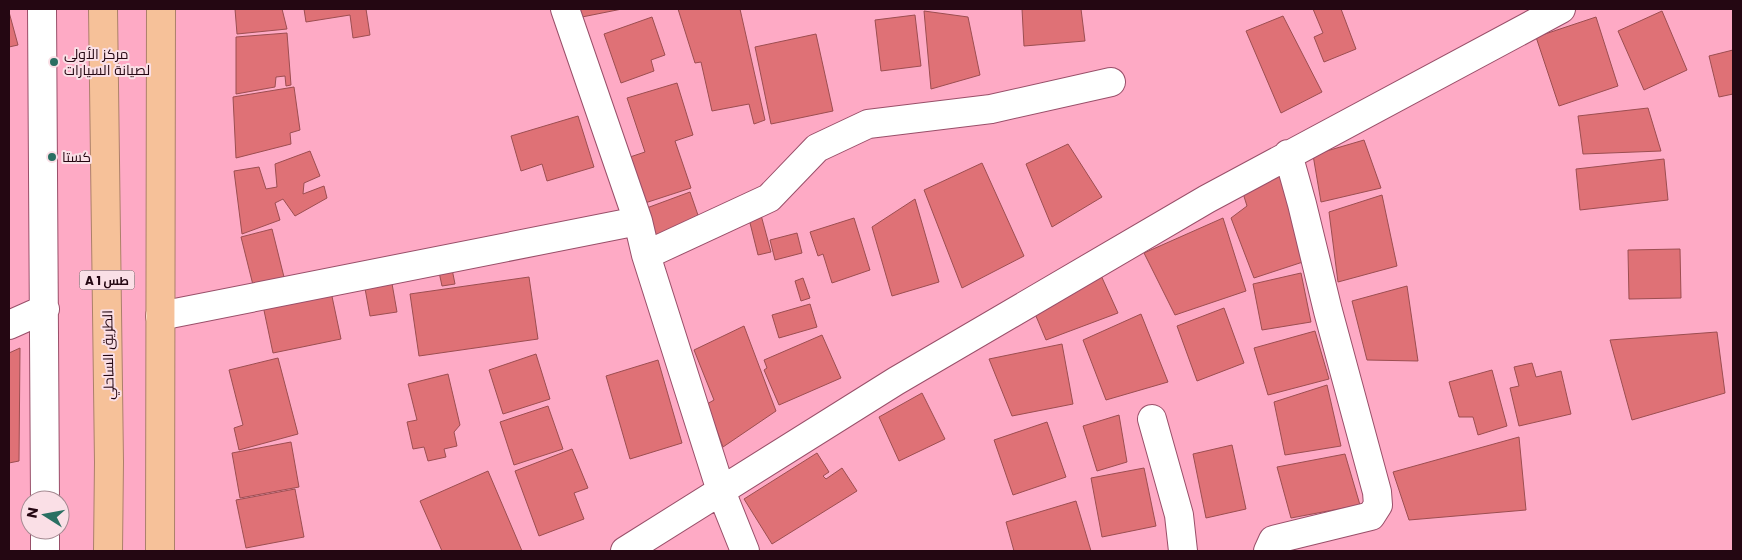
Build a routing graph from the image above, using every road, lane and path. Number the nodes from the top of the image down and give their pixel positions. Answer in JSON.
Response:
{"nodes":[{"id":1,"x":42,"y":9,"type":"edge"},
{"id":2,"x":103,"y":9,"type":"edge"},
{"id":3,"x":160,"y":9,"type":"edge"},
{"id":4,"x":565,"y":9,"type":"edge"},
{"id":5,"x":1561,"y":9,"type":"edge"},
{"id":6,"x":1111,"y":82,"type":"dead end"},
{"id":7,"x":1288,"y":154,"type":"junction"},
{"id":8,"x":638,"y":221,"type":"junction"},
{"id":9,"x":646,"y":255,"type":"junction"},
{"id":10,"x":45,"y":309,"type":"junction"},
{"id":11,"x":160,"y":316,"type":"junction"},
{"id":12,"x":9,"y":325,"type":"edge"},
{"id":13,"x":1152,"y":419,"type":"dead end"},
{"id":14,"x":45,"y":490,"type":"edge"},
{"id":15,"x":721,"y":491,"type":"junction"},
{"id":16,"x":108,"y":551,"type":"edge"},
{"id":17,"x":160,"y":551,"type":"edge"},
{"id":18,"x":625,"y":551,"type":"edge"},
{"id":19,"x":745,"y":551,"type":"edge"},
{"id":20,"x":1183,"y":551,"type":"edge"},
{"id":21,"x":1268,"y":551,"type":"edge"}],
"edges":[{"from":1,"to":10,"type":"street"},
{"from":2,"to":16,"type":"highway","name":"الطريق الساحلي","number":"A 1 طس"},
{"from":3,"to":11,"type":"highway"},
{"from":4,"to":8,"type":"street"},
{"from":5,"to":7,"type":"street"},
{"from":6,"to":9,"type":"street"},
{"from":7,"to":15,"type":"street"},
{"from":7,"to":21,"type":"street"},
{"from":8,"to":9,"type":"street"},
{"from":8,"to":11,"type":"street"},
{"from":9,"to":15,"type":"street"},
{"from":10,"to":12,"type":"street"},
{"from":10,"to":14,"type":"street"},
{"from":11,"to":17,"type":"highway"},
{"from":13,"to":20,"type":"street"},
{"from":15,"to":18,"type":"street"},
{"from":15,"to":19,"type":"street"}]}
